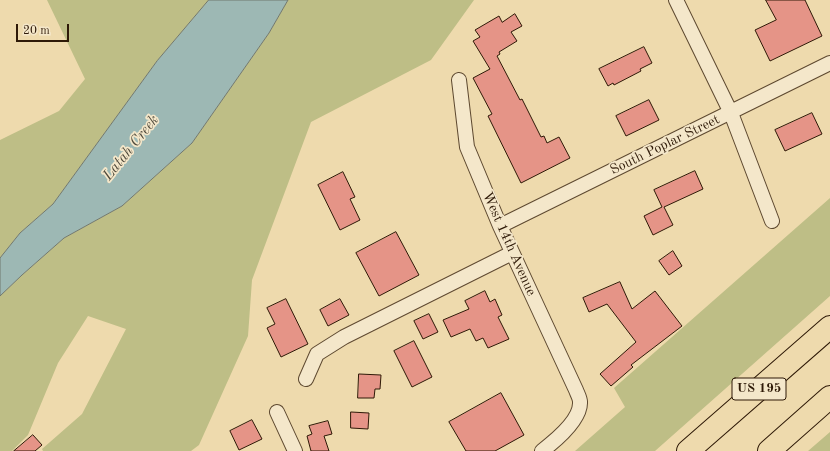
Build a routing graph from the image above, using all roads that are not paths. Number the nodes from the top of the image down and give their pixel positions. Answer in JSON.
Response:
{"nodes":[{"id":1,"x":676,"y":0,"type":"edge"},
{"id":2,"x":830,"y":63,"type":"edge"},
{"id":3,"x":459,"y":80,"type":"dead end"},
{"id":4,"x":731,"y":113,"type":"junction"},
{"id":5,"x":772,"y":221,"type":"dead end"},
{"id":6,"x":500,"y":226,"type":"junction"},
{"id":7,"x":512,"y":253,"type":"junction"},
{"id":8,"x":830,"y":327,"type":"edge"},
{"id":9,"x":306,"y":379,"type":"dead end"},
{"id":10,"x":830,"y":397,"type":"edge"},
{"id":11,"x":277,"y":412,"type":"dead end"},
{"id":12,"x":295,"y":451,"type":"edge"},
{"id":13,"x":542,"y":451,"type":"edge"},
{"id":14,"x":688,"y":451,"type":"edge"},
{"id":15,"x":769,"y":451,"type":"edge"}],
"edges":[{"from":1,"to":4,"type":"street"},
{"from":2,"to":4,"type":"street","name":"South Poplar Street"},
{"from":3,"to":6,"type":"street","name":"West 14th Avenue"},
{"from":4,"to":5,"type":"street"},
{"from":4,"to":6,"type":"street","name":"South Poplar Street"},
{"from":6,"to":7,"type":"street","name":"West 14th Avenue"},
{"from":7,"to":9,"type":"street"},
{"from":7,"to":13,"type":"street","name":"West 14th Avenue"},
{"from":8,"to":14,"type":"highway","number":"US 195"},
{"from":10,"to":15,"type":"highway"},
{"from":11,"to":12,"type":"street"}]}
